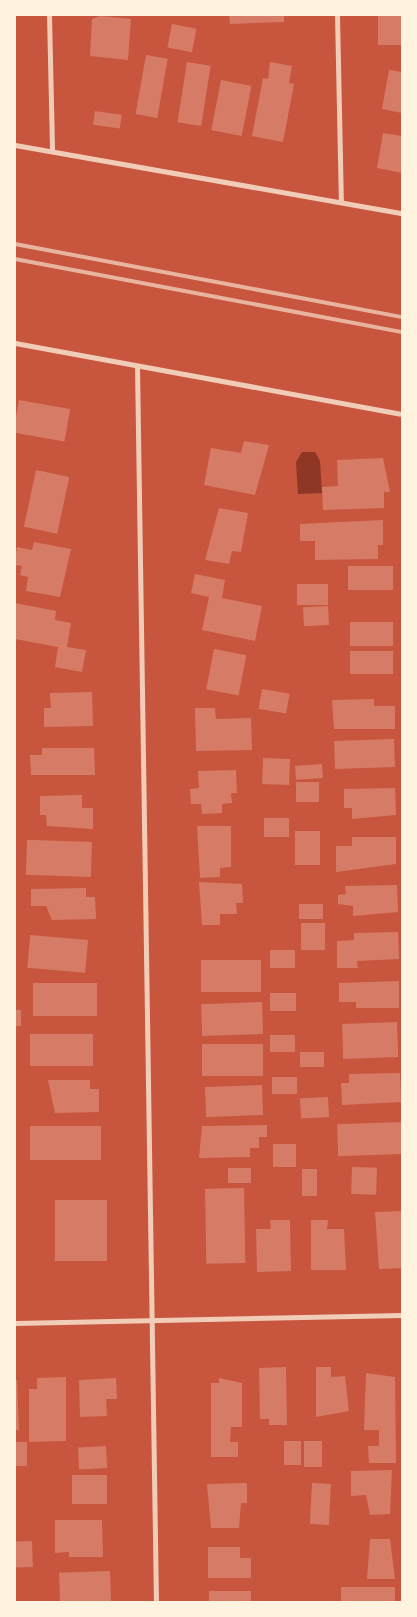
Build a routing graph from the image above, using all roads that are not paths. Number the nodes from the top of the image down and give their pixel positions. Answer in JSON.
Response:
{"nodes":[{"id":1,"x":49,"y":15,"type":"edge"},
{"id":2,"x":337,"y":15,"type":"edge"},
{"id":3,"x":15,"y":144,"type":"edge"},
{"id":4,"x":52,"y":151,"type":"junction"},
{"id":5,"x":341,"y":202,"type":"junction"},
{"id":6,"x":402,"y":213,"type":"edge"},
{"id":7,"x":15,"y":343,"type":"edge"},
{"id":8,"x":137,"y":366,"type":"junction"},
{"id":9,"x":402,"y":414,"type":"edge"},
{"id":10,"x":402,"y":1315,"type":"edge"},
{"id":11,"x":151,"y":1320,"type":"junction"},
{"id":12,"x":15,"y":1323,"type":"edge"},
{"id":13,"x":156,"y":1602,"type":"edge"}],
"edges":[{"from":1,"to":4,"type":"street"},
{"from":2,"to":5,"type":"street"},
{"from":3,"to":4,"type":"street"},
{"from":4,"to":5,"type":"street"},
{"from":5,"to":6,"type":"street"},
{"from":7,"to":8,"type":"street"},
{"from":8,"to":9,"type":"street"},
{"from":8,"to":11,"type":"street"},
{"from":10,"to":11,"type":"street"},
{"from":11,"to":12,"type":"street"},
{"from":11,"to":13,"type":"street"}]}
